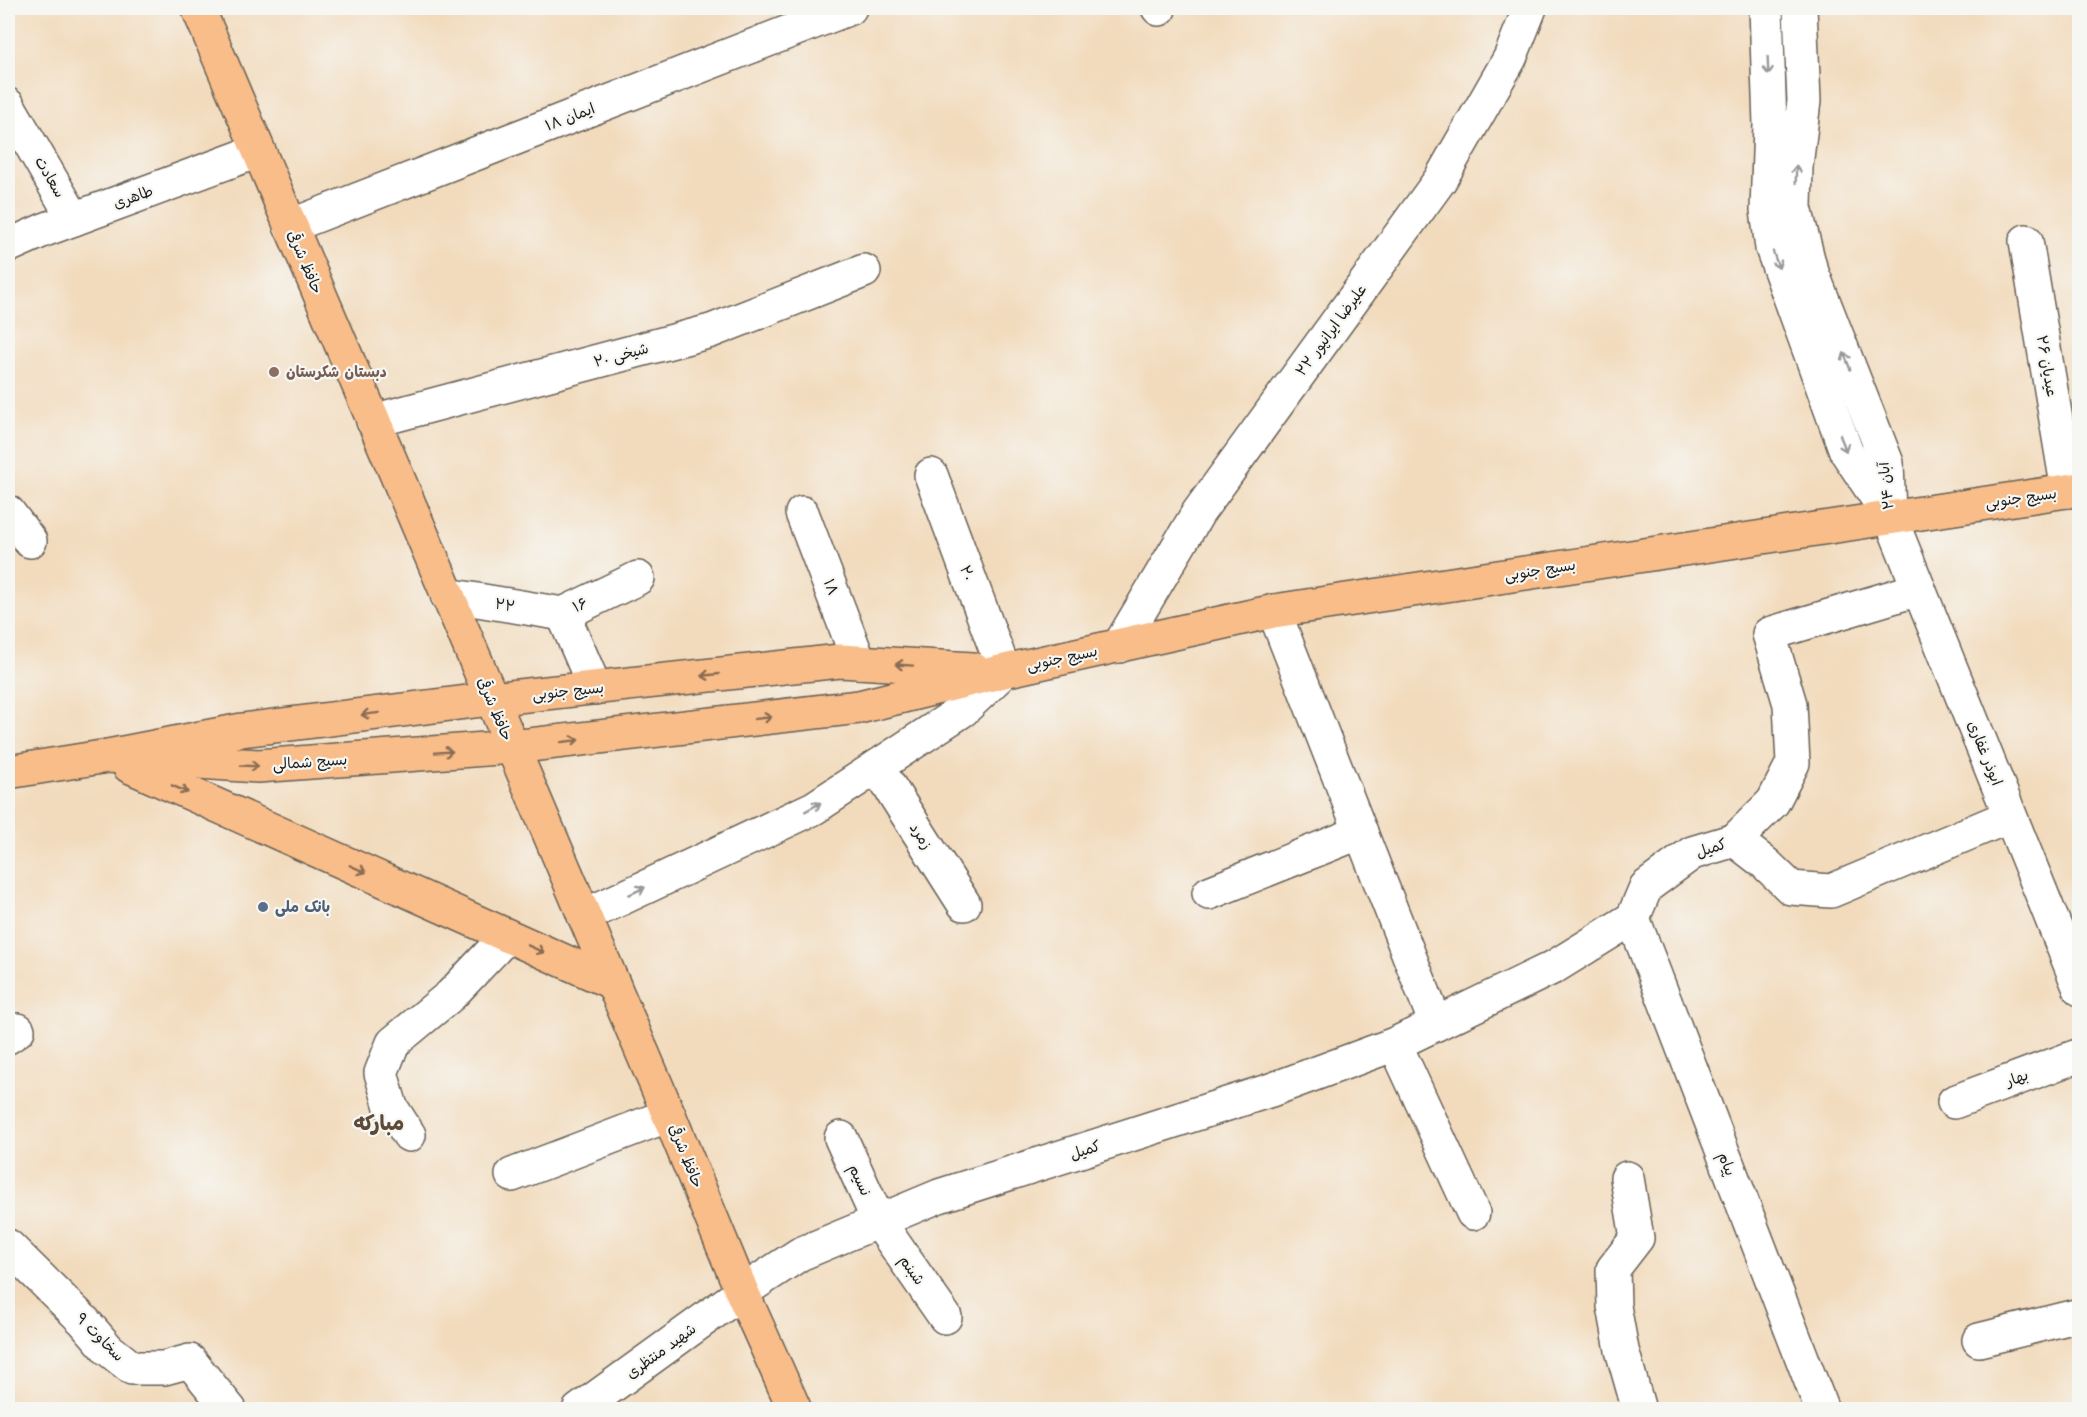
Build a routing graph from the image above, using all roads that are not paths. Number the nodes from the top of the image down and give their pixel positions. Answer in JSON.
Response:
{"nodes":[{"id":1,"x":198,"y":8,"type":"edge"},
{"id":2,"x":850,"y":8,"type":"edge"},
{"id":3,"x":1530,"y":8,"type":"edge"},
{"id":4,"x":1766,"y":8,"type":"edge"},
{"id":5,"x":1800,"y":8,"type":"edge"},
{"id":6,"x":8,"y":105,"type":"edge"},
{"id":7,"x":258,"y":151,"type":"junction"},
{"id":8,"x":74,"y":219,"type":"junction"},
{"id":9,"x":290,"y":226,"type":"junction"},
{"id":10,"x":2026,"y":241,"type":"dead end"},
{"id":11,"x":8,"y":246,"type":"edge"},
{"id":12,"x":864,"y":271,"type":"dead end"},
{"id":13,"x":373,"y":421,"type":"junction"},
{"id":14,"x":931,"y":475,"type":"dead end"},
{"id":15,"x":2074,"y":490,"type":"edge"},
{"id":16,"x":8,"y":512,"type":"edge"},
{"id":17,"x":802,"y":513,"type":"dead end"},
{"id":18,"x":1890,"y":517,"type":"junction"},
{"id":19,"x":30,"y":541,"type":"dead end"},
{"id":20,"x":638,"y":578,"type":"dead end"},
{"id":21,"x":1919,"y":589,"type":"junction"},
{"id":22,"x":447,"y":596,"type":"junction"},
{"id":23,"x":1274,"y":611,"type":"junction"},
{"id":24,"x":563,"y":614,"type":"junction"},
{"id":25,"x":1119,"y":646,"type":"junction"},
{"id":26,"x":859,"y":662,"type":"junction"},
{"id":27,"x":1004,"y":671,"type":"junction"},
{"id":28,"x":595,"y":688,"type":"junction"},
{"id":29,"x":491,"y":699,"type":"junction"},
{"id":30,"x":512,"y":747,"type":"junction"},
{"id":31,"x":108,"y":756,"type":"junction"},
{"id":32,"x":877,"y":767,"type":"junction"},
{"id":33,"x":8,"y":772,"type":"edge"},
{"id":34,"x":2010,"y":816,"type":"junction"},
{"id":35,"x":1361,"y":832,"type":"junction"},
{"id":36,"x":1735,"y":840,"type":"junction"},
{"id":37,"x":1209,"y":893,"type":"dead end"},
{"id":38,"x":964,"y":904,"type":"dead end"},
{"id":39,"x":584,"y":916,"type":"junction"},
{"id":40,"x":1633,"y":918,"type":"junction"},
{"id":41,"x":507,"y":936,"type":"junction"},
{"id":42,"x":613,"y":983,"type":"junction"},
{"id":43,"x":2079,"y":989,"type":"edge"},
{"id":44,"x":1436,"y":1024,"type":"junction"},
{"id":45,"x":1395,"y":1044,"type":"junction"},
{"id":46,"x":2079,"y":1055,"type":"edge"},
{"id":47,"x":1954,"y":1102,"type":"dead end"},
{"id":48,"x":669,"y":1115,"type":"junction"},
{"id":49,"x":409,"y":1135,"type":"dead end"},
{"id":50,"x":841,"y":1138,"type":"dead end"},
{"id":51,"x":512,"y":1176,"type":"dead end"},
{"id":52,"x":1627,"y":1178,"type":"dead end"},
{"id":53,"x":1473,"y":1213,"type":"dead end"},
{"id":54,"x":879,"y":1222,"type":"junction"},
{"id":55,"x":10,"y":1252,"type":"edge"},
{"id":56,"x":742,"y":1292,"type":"junction"},
{"id":57,"x":2079,"y":1315,"type":"edge"},
{"id":58,"x":945,"y":1317,"type":"dead end"},
{"id":59,"x":1979,"y":1340,"type":"dead end"},
{"id":60,"x":230,"y":1410,"type":"edge"},
{"id":61,"x":579,"y":1410,"type":"edge"},
{"id":62,"x":795,"y":1410,"type":"edge"},
{"id":63,"x":1639,"y":1410,"type":"edge"},
{"id":64,"x":1822,"y":1410,"type":"edge"}],
"edges":[{"from":1,"to":7,"type":"main road","name":"حافظ شرقی"},
{"from":2,"to":9,"type":"street","name":"ایمان ۱۸"},
{"from":3,"to":25,"type":"street","name":"علیرضا ایرانپور ۲۲"},
{"from":4,"to":18,"type":"street","name":"آبان ۲۴","one_way":true},
{"from":18,"to":5,"type":"street","name":"آبان ۲۴","one_way":true},
{"from":6,"to":8,"type":"street","name":"سعادت"},
{"from":7,"to":8,"type":"street","name":"طاهری"},
{"from":7,"to":9,"type":"main road","name":"حافظ شرقی"},
{"from":8,"to":11,"type":"street","name":"طاهری"},
{"from":9,"to":13,"type":"main road","name":"حافظ شرقی"},
{"from":10,"to":15,"type":"street","name":"عیدیان ۲۶"},
{"from":12,"to":13,"type":"street","name":"شیخی ۲۰"},
{"from":13,"to":22,"type":"main road","name":"حافظ شرقی"},
{"from":14,"to":27,"type":"street","name":"۲۰"},
{"from":15,"to":18,"type":"main road","name":"بسیج جنوبی"},
{"from":16,"to":19,"type":"street"},
{"from":17,"to":26,"type":"street","name":"۱۸"},
{"from":18,"to":21,"type":"street","name":"ابوذر غفاری"},
{"from":18,"to":23,"type":"main road","name":"بسیج جنوبی"},
{"from":20,"to":24,"type":"street","name":"۱۶"},
{"from":21,"to":34,"type":"street","name":"ابوذر غفاری"},
{"from":21,"to":36,"type":"street"},
{"from":22,"to":24,"type":"street","name":"۲۲"},
{"from":22,"to":29,"type":"main road","name":"حافظ شرقی"},
{"from":23,"to":25,"type":"main road","name":"بسیج جنوبی"},
{"from":23,"to":35,"type":"street"},
{"from":24,"to":28,"type":"street","name":"۱۶"},
{"from":25,"to":27,"type":"main road","name":"بسیج جنوبی"},
{"from":27,"to":26,"type":"main road","name":"بسیج جنوبی","one_way":true},
{"from":26,"to":28,"type":"main road","name":"بسیج جنوبی","one_way":true},
{"from":30,"to":27,"type":"main road","name":"بسیج جنوبی","one_way":true},
{"from":27,"to":32,"type":"street"},
{"from":28,"to":29,"type":"main road","name":"بسیج جنوبی"},
{"from":29,"to":30,"type":"main road","name":"حافظ شرقی"},
{"from":29,"to":31,"type":"main road","name":"بسیج شمالی","one_way":true},
{"from":31,"to":30,"type":"main road","name":"بسیج شمالی","one_way":true},
{"from":30,"to":39,"type":"main road","name":"حافظ شرقی"},
{"from":31,"to":33,"type":"main road","name":"بسیج شمالی"},
{"from":31,"to":41,"type":"main road","one_way":true},
{"from":32,"to":38,"type":"street","name":"زمرد"},
{"from":39,"to":32,"type":"street","one_way":true},
{"from":34,"to":36,"type":"street","name":"کمیل"},
{"from":34,"to":43,"type":"street","name":"ابوذر غفاری"},
{"from":35,"to":37,"type":"street"},
{"from":35,"to":44,"type":"street"},
{"from":36,"to":40,"type":"street","name":"کمیل"},
{"from":39,"to":42,"type":"main road","name":"حافظ شرقی"},
{"from":40,"to":44,"type":"street","name":"کمیل"},
{"from":40,"to":64,"type":"street","name":"پیام"},
{"from":41,"to":42,"type":"main road","one_way":true},
{"from":41,"to":49,"type":"street"},
{"from":42,"to":48,"type":"main road","name":"حافظ شرقی"},
{"from":44,"to":45,"type":"street","name":"کمیل"},
{"from":45,"to":53,"type":"street"},
{"from":45,"to":54,"type":"street","name":"کمیل"},
{"from":46,"to":47,"type":"street","name":"بهار"},
{"from":48,"to":51,"type":"street"},
{"from":48,"to":56,"type":"main road","name":"حافظ شرقی"},
{"from":50,"to":54,"type":"street","name":"نسیم"},
{"from":52,"to":63,"type":"street"},
{"from":54,"to":56,"type":"street","name":"کمیل"},
{"from":54,"to":58,"type":"street","name":"شبنم"},
{"from":55,"to":60,"type":"street","name":"سخاوت ۹"},
{"from":56,"to":61,"type":"street","name":"شهید منتظری"},
{"from":56,"to":62,"type":"main road","name":"حافظ شرقی"},
{"from":57,"to":59,"type":"street"}]}
